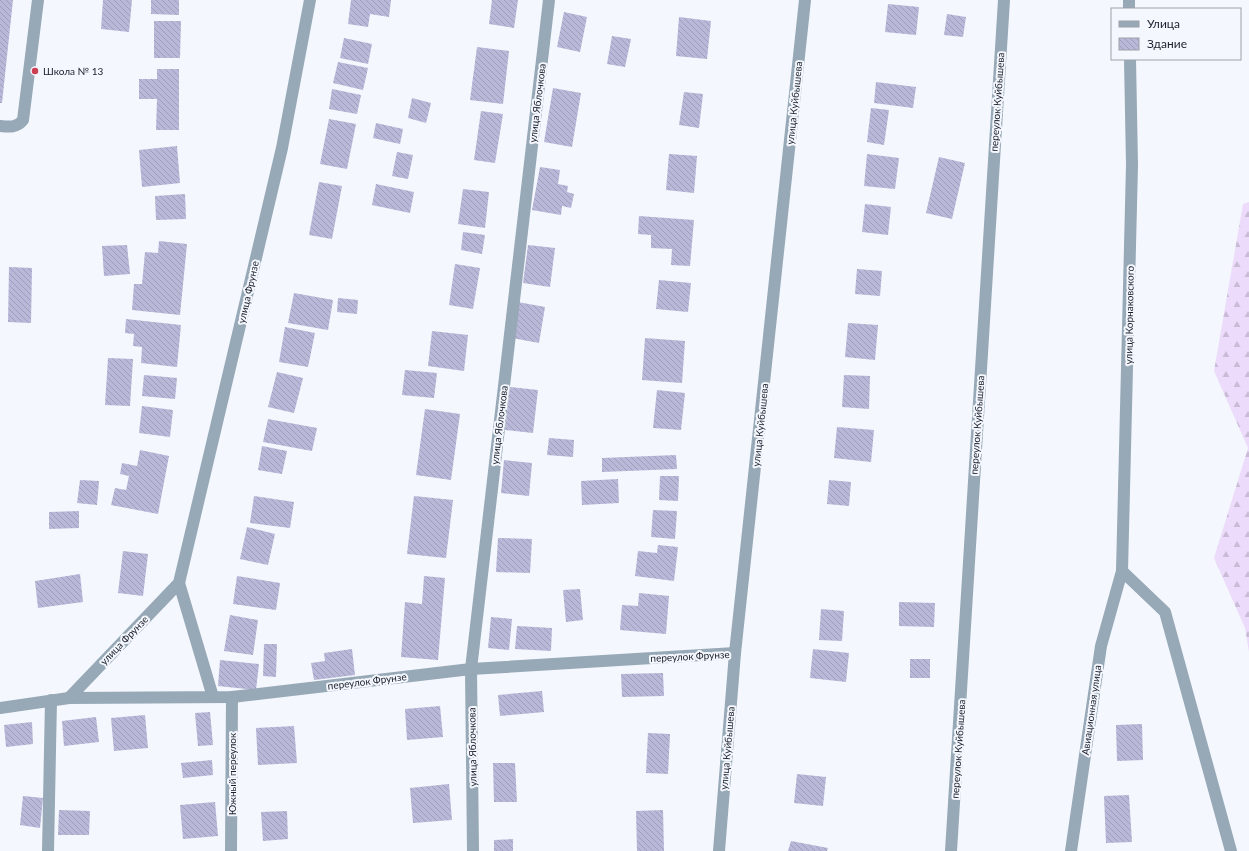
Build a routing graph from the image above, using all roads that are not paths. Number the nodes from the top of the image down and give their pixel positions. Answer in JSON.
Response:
{"nodes":[{"id":1,"x":38,"y":0,"type":"edge"},
{"id":2,"x":310,"y":0,"type":"edge"},
{"id":3,"x":549,"y":0,"type":"edge"},
{"id":4,"x":805,"y":0,"type":"edge"},
{"id":5,"x":1004,"y":0,"type":"edge"},
{"id":6,"x":1130,"y":60,"type":"edge"},
{"id":7,"x":0,"y":126,"type":"edge"},
{"id":8,"x":1122,"y":571,"type":"junction"},
{"id":9,"x":179,"y":583,"type":"junction"},
{"id":10,"x":735,"y":653,"type":"junction"},
{"id":11,"x":471,"y":668,"type":"junction"},
{"id":12,"x":213,"y":697,"type":"junction"},
{"id":13,"x":232,"y":697,"type":"junction"},
{"id":14,"x":69,"y":698,"type":"junction"},
{"id":15,"x":51,"y":700,"type":"junction"},
{"id":16,"x":0,"y":708,"type":"edge"},
{"id":17,"x":48,"y":851,"type":"edge"},
{"id":18,"x":231,"y":851,"type":"edge"},
{"id":19,"x":473,"y":851,"type":"edge"},
{"id":20,"x":719,"y":851,"type":"edge"},
{"id":21,"x":951,"y":851,"type":"edge"},
{"id":22,"x":1071,"y":851,"type":"edge"},
{"id":23,"x":1231,"y":851,"type":"edge"}],
"edges":[{"from":1,"to":7,"type":"street"},
{"from":2,"to":9,"type":"street","name":"улица Фрунзе"},
{"from":3,"to":11,"type":"street","name":"улица Яблочкова"},
{"from":4,"to":10,"type":"street","name":"улица Куйбышева"},
{"from":5,"to":21,"type":"street","name":"переулок Куйбышева"},
{"from":6,"to":8,"type":"street","name":"улица Корнаковского"},
{"from":8,"to":22,"type":"street","name":"Авиационная улица"},
{"from":8,"to":23,"type":"street"},
{"from":9,"to":12,"type":"street","name":"улица Фрунзе"},
{"from":9,"to":14,"type":"street","name":"улица Фрунзе"},
{"from":10,"to":11,"type":"street","name":"переулок Фрунзе"},
{"from":10,"to":20,"type":"street","name":"улица Куйбышева"},
{"from":11,"to":13,"type":"street","name":"переулок Фрунзе"},
{"from":11,"to":19,"type":"street","name":"улица Яблочкова"},
{"from":12,"to":13,"type":"street","name":"переулок Фрунзе"},
{"from":12,"to":14,"type":"street","name":"переулок Фрунзе"},
{"from":13,"to":18,"type":"street","name":"Южный переулок"},
{"from":14,"to":15,"type":"street","name":"переулок Фрунзе"},
{"from":15,"to":16,"type":"street","name":"переулок Фрунзе"},
{"from":15,"to":17,"type":"street"}]}
